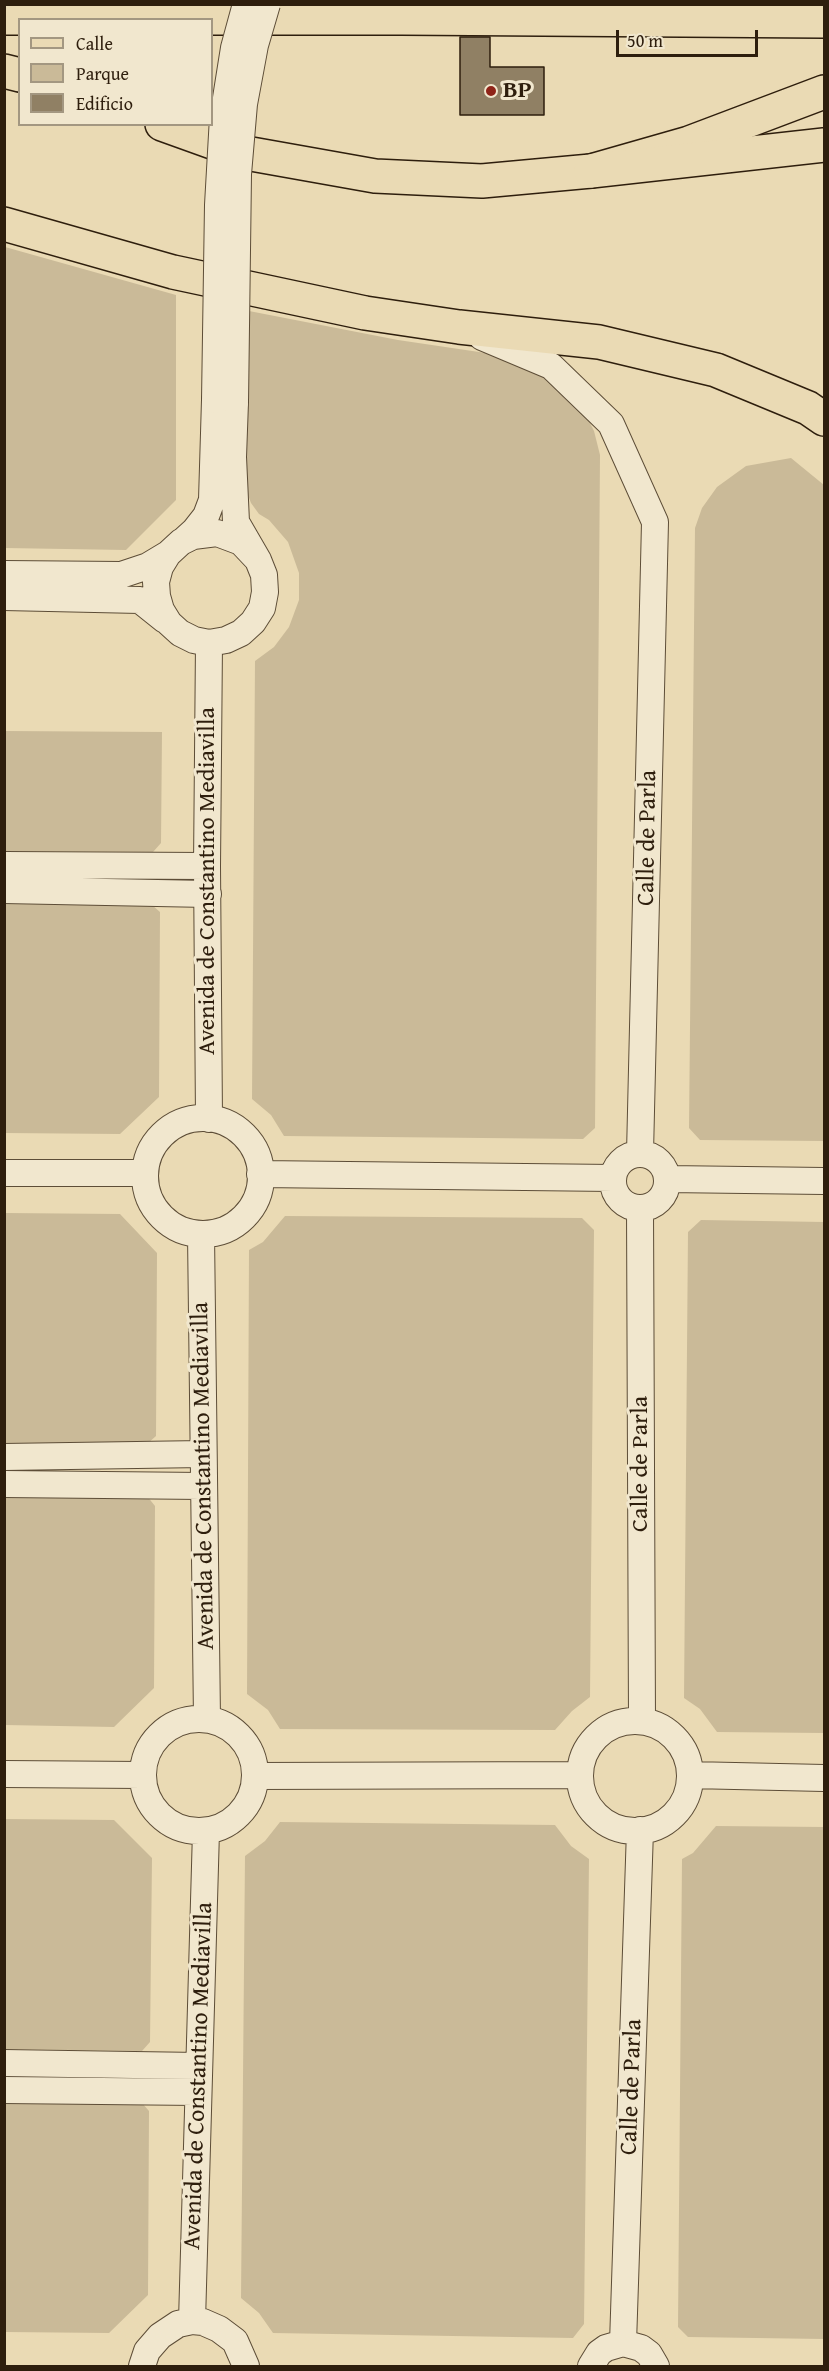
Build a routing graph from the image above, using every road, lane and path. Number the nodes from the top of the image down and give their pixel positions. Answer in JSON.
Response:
{"nodes":[{"id":1,"x":246,"y":4,"type":"edge"},
{"id":2,"x":267,"y":4,"type":"edge"},
{"id":3,"x":4,"y":18,"type":"edge"},
{"id":4,"x":825,"y":21,"type":"edge"},
{"id":5,"x":825,"y":92,"type":"edge"},
{"id":6,"x":168,"y":126,"type":"edge"},
{"id":7,"x":825,"y":145,"type":"edge"},
{"id":8,"x":591,"y":171,"type":"junction"},
{"id":9,"x":4,"y":224,"type":"edge"},
{"id":10,"x":459,"y":327,"type":"junction"},
{"id":11,"x":225,"y":401,"type":"junction"},
{"id":12,"x":825,"y":419,"type":"edge"},
{"id":13,"x":174,"y":548,"type":"junction"},
{"id":14,"x":258,"y":560,"type":"junction"},
{"id":15,"x":4,"y":574,"type":"edge"},
{"id":16,"x":4,"y":597,"type":"edge"},
{"id":17,"x":169,"y":623,"type":"junction"},
{"id":18,"x":209,"y":643,"type":"junction"},
{"id":19,"x":4,"y":865,"type":"edge"},
{"id":20,"x":207,"y":866,"type":"junction"},
{"id":21,"x":4,"y":890,"type":"edge"},
{"id":22,"x":208,"y":894,"type":"junction"},
{"id":23,"x":209,"y":1119,"type":"junction"},
{"id":24,"x":640,"y":1154,"type":"junction"},
{"id":25,"x":4,"y":1173,"type":"edge"},
{"id":26,"x":145,"y":1173,"type":"junction"},
{"id":27,"x":260,"y":1174,"type":"junction"},
{"id":28,"x":612,"y":1178,"type":"junction"},
{"id":29,"x":667,"y":1179,"type":"junction"},
{"id":30,"x":825,"y":1181,"type":"edge"},
{"id":31,"x":640,"y":1208,"type":"junction"},
{"id":32,"x":201,"y":1234,"type":"junction"},
{"id":33,"x":203,"y":1454,"type":"junction"},
{"id":34,"x":4,"y":1457,"type":"edge"},
{"id":35,"x":4,"y":1484,"type":"edge"},
{"id":36,"x":203,"y":1486,"type":"junction"},
{"id":37,"x":207,"y":1719,"type":"junction"},
{"id":38,"x":642,"y":1721,"type":"junction"},
{"id":39,"x":4,"y":1774,"type":"edge"},
{"id":40,"x":142,"y":1775,"type":"junction"},
{"id":41,"x":580,"y":1775,"type":"junction"},
{"id":42,"x":690,"y":1775,"type":"junction"},
{"id":43,"x":255,"y":1776,"type":"junction"},
{"id":44,"x":825,"y":1778,"type":"edge"},
{"id":45,"x":640,"y":1830,"type":"junction"},
{"id":46,"x":206,"y":1831,"type":"junction"},
{"id":47,"x":4,"y":2063,"type":"edge"},
{"id":48,"x":199,"y":2066,"type":"junction"},
{"id":49,"x":4,"y":2090,"type":"edge"},
{"id":50,"x":198,"y":2092,"type":"junction"},
{"id":51,"x":192,"y":2321,"type":"junction"},
{"id":52,"x":623,"y":2343,"type":"junction"},
{"id":53,"x":142,"y":2367,"type":"edge"},
{"id":54,"x":246,"y":2367,"type":"edge"},
{"id":55,"x":591,"y":2367,"type":"edge"},
{"id":56,"x":656,"y":2367,"type":"edge"}],
"edges":[{"from":1,"to":11,"type":"street","bridge":true},
{"from":2,"to":11,"type":"street","bridge":true},
{"from":3,"to":4,"type":"main road"},
{"from":5,"to":8,"type":"main road"},
{"from":6,"to":8,"type":"main road"},
{"from":7,"to":8,"type":"main road"},
{"from":9,"to":10,"type":"main road"},
{"from":10,"to":12,"type":"main road"},
{"from":10,"to":24,"type":"street","name":"Calle de Parla"},
{"from":11,"to":13,"type":"street"},
{"from":11,"to":14,"type":"street"},
{"from":13,"to":14,"type":"street"},
{"from":13,"to":15,"type":"street"},
{"from":13,"to":17,"type":"street"},
{"from":14,"to":18,"type":"street"},
{"from":16,"to":17,"type":"street"},
{"from":17,"to":18,"type":"street"},
{"from":18,"to":20,"type":"street","name":"Avenida de Constantino Mediavilla"},
{"from":19,"to":20,"type":"street"},
{"from":20,"to":22,"type":"street","name":"Avenida de Constantino Mediavilla"},
{"from":21,"to":22,"type":"street"},
{"from":22,"to":23,"type":"street","name":"Avenida de Constantino Mediavilla"},
{"from":23,"to":26,"type":"street"},
{"from":23,"to":27,"type":"street"},
{"from":24,"to":28,"type":"street"},
{"from":24,"to":29,"type":"street"},
{"from":25,"to":26,"type":"street"},
{"from":26,"to":32,"type":"street"},
{"from":27,"to":28,"type":"street"},
{"from":27,"to":32,"type":"street"},
{"from":28,"to":31,"type":"street"},
{"from":29,"to":30,"type":"street"},
{"from":29,"to":31,"type":"street"},
{"from":31,"to":38,"type":"street","name":"Calle de Parla"},
{"from":32,"to":33,"type":"street","name":"Avenida de Constantino Mediavilla"},
{"from":33,"to":34,"type":"street"},
{"from":33,"to":36,"type":"street","name":"Avenida de Constantino Mediavilla"},
{"from":35,"to":36,"type":"street"},
{"from":36,"to":37,"type":"street","name":"Avenida de Constantino Mediavilla"},
{"from":37,"to":40,"type":"street"},
{"from":37,"to":43,"type":"street"},
{"from":38,"to":41,"type":"street"},
{"from":38,"to":42,"type":"street"},
{"from":39,"to":40,"type":"street"},
{"from":40,"to":46,"type":"street"},
{"from":41,"to":43,"type":"street"},
{"from":41,"to":45,"type":"street"},
{"from":42,"to":44,"type":"street"},
{"from":42,"to":45,"type":"street"},
{"from":43,"to":46,"type":"street"},
{"from":45,"to":52,"type":"street","name":"Calle de Parla"},
{"from":46,"to":48,"type":"street","name":"Avenida de Constantino Mediavilla"},
{"from":47,"to":48,"type":"street"},
{"from":48,"to":50,"type":"street","name":"Avenida de Constantino Mediavilla"},
{"from":49,"to":50,"type":"street"},
{"from":50,"to":51,"type":"street","name":"Avenida de Constantino Mediavilla"},
{"from":51,"to":53,"type":"street"},
{"from":51,"to":54,"type":"street"},
{"from":52,"to":55,"type":"street"},
{"from":52,"to":56,"type":"street"}]}
